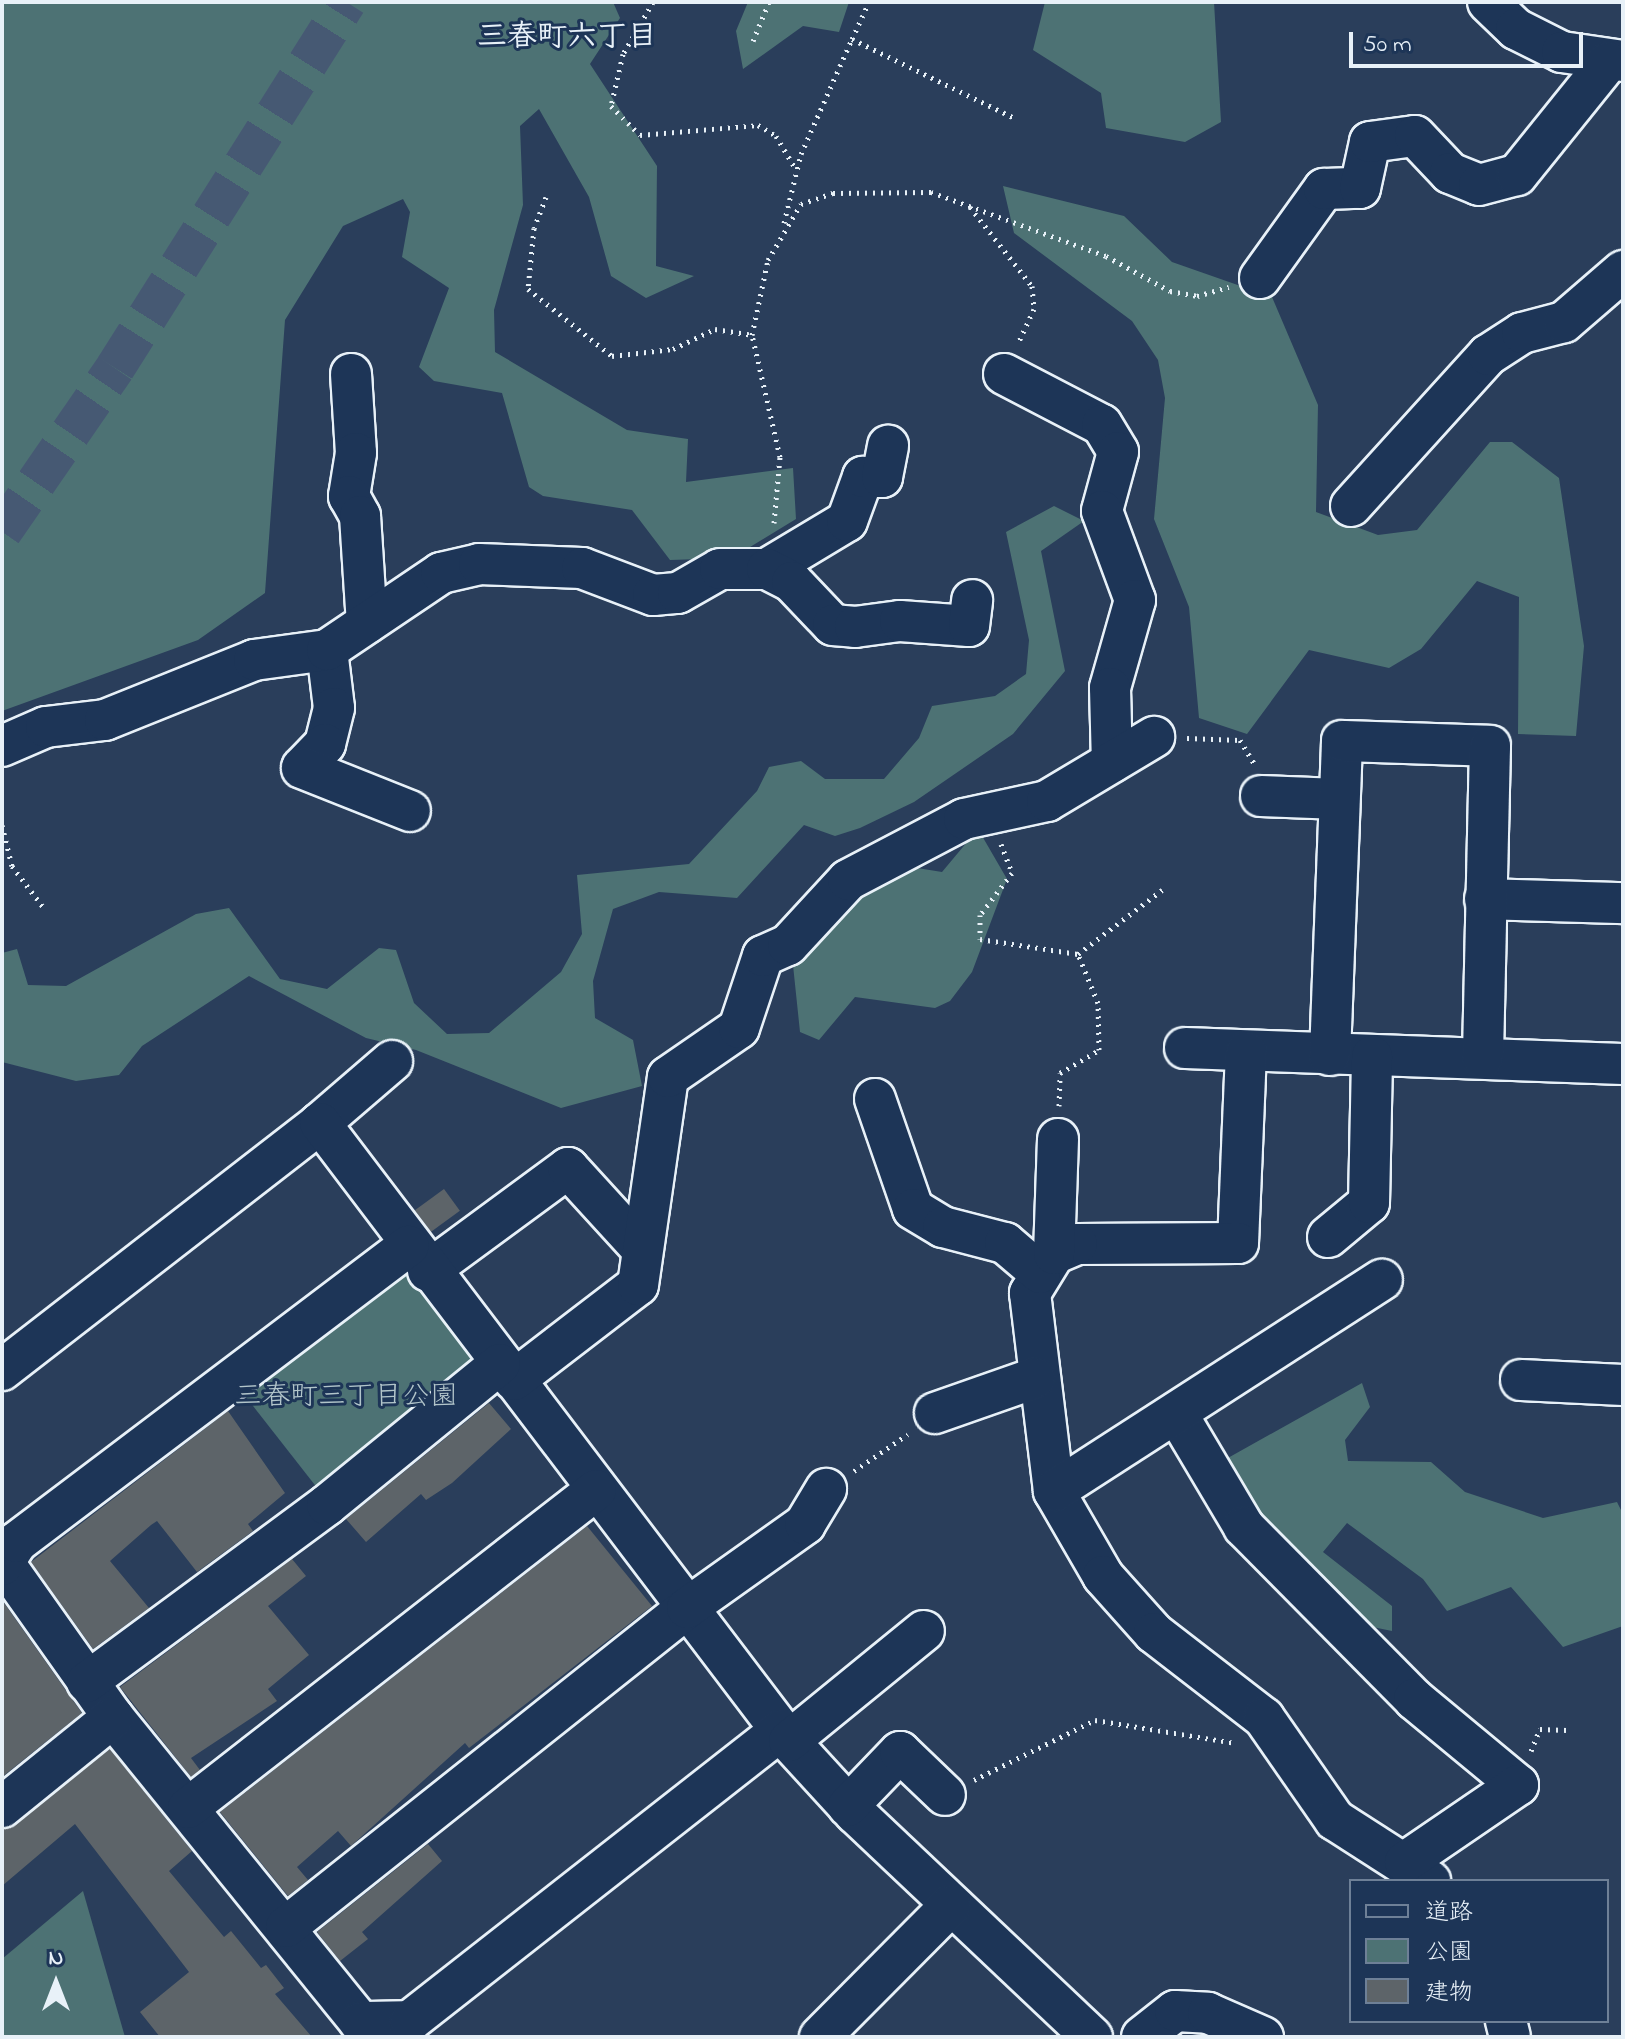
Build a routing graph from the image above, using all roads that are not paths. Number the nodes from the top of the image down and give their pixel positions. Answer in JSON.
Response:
{"nodes":[{"id":1,"x":1488,"y":2,"type":"edge"},
{"id":2,"x":1616,"y":62,"type":"edge"},
{"id":3,"x":1623,"y":271,"type":"edge"},
{"id":4,"x":1260,"y":278,"type":"road end"},
{"id":5,"x":351,"y":374,"type":"dead end"},
{"id":6,"x":1004,"y":374,"type":"road end"},
{"id":7,"x":888,"y":446,"type":"dead end"},
{"id":8,"x":1351,"y":506,"type":"dead end"},
{"id":9,"x":760,"y":568,"type":"junction"},
{"id":10,"x":972,"y":600,"type":"dead end"},
{"id":11,"x":367,"y":623,"type":"junction"},
{"id":12,"x":327,"y":650,"type":"junction"},
{"id":13,"x":1154,"y":737,"type":"road end"},
{"id":14,"x":2,"y":746,"type":"edge"},
{"id":15,"x":1112,"y":762,"type":"junction"},
{"id":16,"x":1261,"y":796,"type":"road end"},
{"id":17,"x":1339,"y":799,"type":"junction"},
{"id":18,"x":410,"y":811,"type":"dead end"},
{"id":19,"x":1485,"y":899,"type":"junction"},
{"id":20,"x":1623,"y":903,"type":"edge"},
{"id":21,"x":1185,"y":1048,"type":"dead end"},
{"id":22,"x":1246,"y":1052,"type":"junction"},
{"id":23,"x":1330,"y":1055,"type":"junction"},
{"id":24,"x":1372,"y":1056,"type":"junction"},
{"id":25,"x":1483,"y":1058,"type":"junction"},
{"id":26,"x":392,"y":1061,"type":"dead end"},
{"id":27,"x":1623,"y":1064,"type":"edge"},
{"id":28,"x":875,"y":1099,"type":"dead end"},
{"id":29,"x":320,"y":1123,"type":"junction"},
{"id":30,"x":1058,"y":1139,"type":"road end"},
{"id":31,"x":1328,"y":1237,"type":"dead end"},
{"id":32,"x":642,"y":1249,"type":"junction"},
{"id":33,"x":418,"y":1258,"type":"junction"},
{"id":34,"x":1047,"y":1264,"type":"junction"},
{"id":35,"x":1382,"y":1280,"type":"dead end"},
{"id":36,"x":2,"y":1370,"type":"edge"},
{"id":37,"x":507,"y":1372,"type":"junction"},
{"id":38,"x":1035,"y":1378,"type":"junction"},
{"id":39,"x":1521,"y":1380,"type":"dead end"},
{"id":40,"x":1623,"y":1385,"type":"edge"},
{"id":41,"x":935,"y":1413,"type":"road end"},
{"id":42,"x":1177,"y":1414,"type":"junction"},
{"id":43,"x":826,"y":1489,"type":"road end"},
{"id":44,"x":596,"y":1490,"type":"junction"},
{"id":45,"x":1054,"y":1491,"type":"junction"},
{"id":46,"x":3,"y":1564,"type":"edge"},
{"id":47,"x":687,"y":1608,"type":"junction"},
{"id":48,"x":924,"y":1631,"type":"dead end"},
{"id":49,"x":87,"y":1682,"type":"junction"},
{"id":50,"x":113,"y":1717,"type":"junction"},
{"id":51,"x":785,"y":1736,"type":"junction"},
{"id":52,"x":945,"y":1795,"type":"road end"},
{"id":53,"x":848,"y":1806,"type":"junction"},
{"id":54,"x":2,"y":1807,"type":"edge"},
{"id":55,"x":188,"y":1808,"type":"junction"},
{"id":56,"x":1417,"y":1871,"type":"edge"},
{"id":57,"x":950,"y":1906,"type":"junction"},
{"id":58,"x":286,"y":1927,"type":"junction"},
{"id":59,"x":842,"y":2030,"type":"edge"},
{"id":60,"x":1092,"y":2037,"type":"edge"},
{"id":61,"x":1142,"y":2037,"type":"edge"},
{"id":62,"x":1263,"y":2037,"type":"edge"}],
"edges":[{"from":1,"to":2,"type":"street"},
{"from":2,"to":4,"type":"street"},
{"from":3,"to":8,"type":"street"},
{"from":5,"to":11,"type":"street"},
{"from":6,"to":15,"type":"street"},
{"from":7,"to":9,"type":"street"},
{"from":9,"to":10,"type":"street"},
{"from":9,"to":11,"type":"street"},
{"from":11,"to":12,"type":"street"},
{"from":12,"to":14,"type":"street"},
{"from":12,"to":18,"type":"street"},
{"from":13,"to":15,"type":"street"},
{"from":15,"to":32,"type":"street"},
{"from":16,"to":17,"type":"street"},
{"from":17,"to":19,"type":"street"},
{"from":17,"to":23,"type":"street"},
{"from":19,"to":20,"type":"street"},
{"from":19,"to":25,"type":"street"},
{"from":21,"to":22,"type":"street"},
{"from":22,"to":23,"type":"street"},
{"from":22,"to":34,"type":"street"},
{"from":23,"to":24,"type":"street"},
{"from":24,"to":25,"type":"street"},
{"from":24,"to":31,"type":"street"},
{"from":25,"to":27,"type":"street"},
{"from":26,"to":29,"type":"street"},
{"from":28,"to":34,"type":"street"},
{"from":29,"to":33,"type":"street"},
{"from":29,"to":36,"type":"street"},
{"from":30,"to":34,"type":"street"},
{"from":32,"to":33,"type":"street"},
{"from":32,"to":37,"type":"street"},
{"from":33,"to":37,"type":"street"},
{"from":33,"to":46,"type":"street"},
{"from":34,"to":38,"type":"street"},
{"from":35,"to":42,"type":"street"},
{"from":37,"to":44,"type":"street"},
{"from":37,"to":49,"type":"street"},
{"from":38,"to":41,"type":"street"},
{"from":38,"to":45,"type":"street"},
{"from":39,"to":40,"type":"street"},
{"from":42,"to":45,"type":"street"},
{"from":42,"to":56,"type":"street"},
{"from":43,"to":47,"type":"street"},
{"from":44,"to":47,"type":"street"},
{"from":44,"to":55,"type":"street"},
{"from":45,"to":56,"type":"street"},
{"from":46,"to":49,"type":"street"},
{"from":47,"to":51,"type":"street"},
{"from":47,"to":58,"type":"street"},
{"from":48,"to":51,"type":"street"},
{"from":49,"to":50,"type":"street"},
{"from":50,"to":54,"type":"street"},
{"from":50,"to":55,"type":"street"},
{"from":51,"to":53,"type":"street"},
{"from":51,"to":58,"type":"street"},
{"from":52,"to":53,"type":"street"},
{"from":53,"to":57,"type":"street"},
{"from":55,"to":58,"type":"street"},
{"from":57,"to":59,"type":"street"},
{"from":57,"to":60,"type":"street"},
{"from":61,"to":62,"type":"street"}]}
